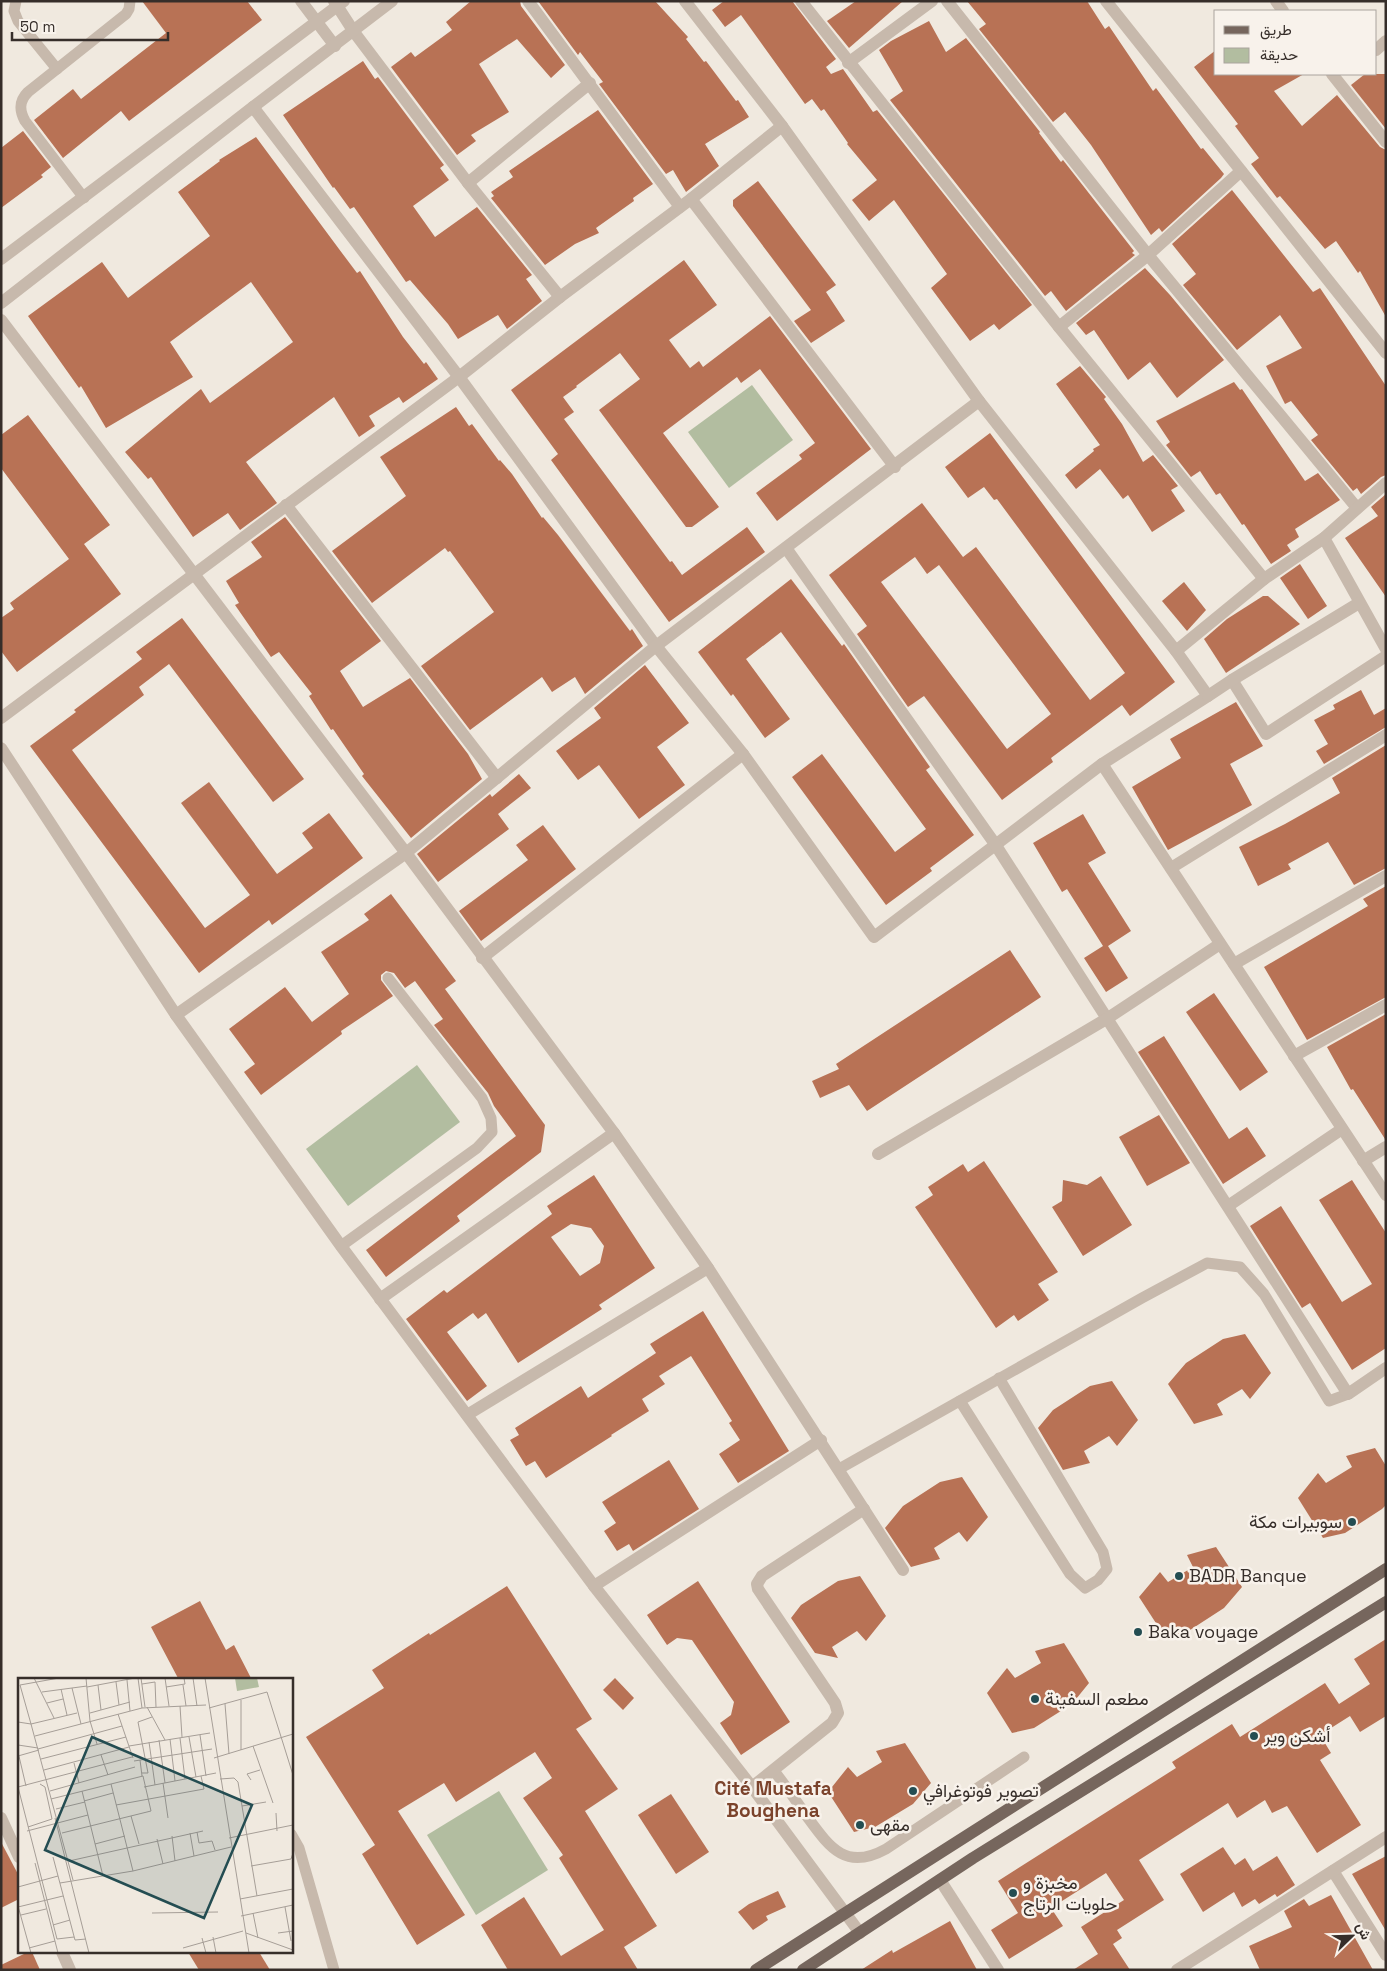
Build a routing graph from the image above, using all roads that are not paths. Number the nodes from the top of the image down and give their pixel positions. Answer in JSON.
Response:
{"nodes":[{"id":1,"x":16,"y":1,"type":"edge"},
{"id":2,"x":130,"y":1,"type":"edge"},
{"id":3,"x":301,"y":1,"type":"edge"},
{"id":4,"x":392,"y":1,"type":"edge"},
{"id":5,"x":528,"y":1,"type":"edge"},
{"id":6,"x":685,"y":1,"type":"edge"},
{"id":7,"x":801,"y":1,"type":"edge"},
{"id":8,"x":932,"y":1,"type":"edge"},
{"id":9,"x":947,"y":1,"type":"edge"},
{"id":10,"x":1106,"y":1,"type":"edge"},
{"id":11,"x":339,"y":3,"type":"edge"},
{"id":12,"x":317,"y":22,"type":"junction"},
{"id":13,"x":354,"y":32,"type":"junction"},
{"id":14,"x":335,"y":46,"type":"junction"},
{"id":15,"x":848,"y":62,"type":"junction"},
{"id":16,"x":57,"y":69,"type":"junction"},
{"id":17,"x":1340,"y":76,"type":"edge"},
{"id":18,"x":590,"y":83,"type":"junction"},
{"id":19,"x":253,"y":107,"type":"junction"},
{"id":20,"x":782,"y":126,"type":"junction"},
{"id":21,"x":1386,"y":142,"type":"edge"},
{"id":22,"x":1241,"y":171,"type":"junction"},
{"id":23,"x":468,"y":183,"type":"junction"},
{"id":24,"x":84,"y":198,"type":"junction"},
{"id":25,"x":691,"y":199,"type":"junction"},
{"id":26,"x":680,"y":207,"type":"junction"},
{"id":27,"x":1148,"y":255,"type":"junction"},
{"id":28,"x":1,"y":260,"type":"edge"},
{"id":29,"x":560,"y":297,"type":"junction"},
{"id":30,"x":1,"y":303,"type":"edge"},
{"id":31,"x":1,"y":320,"type":"edge"},
{"id":32,"x":1059,"y":327,"type":"junction"},
{"id":33,"x":1386,"y":353,"type":"edge"},
{"id":34,"x":459,"y":377,"type":"junction"},
{"id":35,"x":980,"y":401,"type":"junction"},
{"id":36,"x":895,"y":467,"type":"junction"},
{"id":37,"x":1386,"y":483,"type":"edge"},
{"id":38,"x":286,"y":505,"type":"junction"},
{"id":39,"x":1357,"y":508,"type":"junction"},
{"id":40,"x":1324,"y":538,"type":"junction"},
{"id":41,"x":786,"y":548,"type":"junction"},
{"id":42,"x":193,"y":574,"type":"junction"},
{"id":43,"x":1264,"y":579,"type":"junction"},
{"id":44,"x":1359,"y":603,"type":"junction"},
{"id":45,"x":656,"y":646,"type":"junction"},
{"id":46,"x":1386,"y":650,"type":"edge"},
{"id":47,"x":1176,"y":651,"type":"junction"},
{"id":48,"x":1386,"y":656,"type":"edge"},
{"id":49,"x":1232,"y":680,"type":"junction"},
{"id":50,"x":1208,"y":696,"type":"junction"},
{"id":51,"x":1,"y":718,"type":"edge"},
{"id":52,"x":1386,"y":735,"type":"edge"},
{"id":53,"x":1,"y":748,"type":"edge"},
{"id":54,"x":743,"y":754,"type":"junction"},
{"id":55,"x":1102,"y":764,"type":"junction"},
{"id":56,"x":497,"y":778,"type":"junction"},
{"id":57,"x":995,"y":844,"type":"junction"},
{"id":58,"x":406,"y":854,"type":"junction"},
{"id":59,"x":1171,"y":868,"type":"junction"},
{"id":60,"x":1386,"y":876,"type":"edge"},
{"id":61,"x":1220,"y":944,"type":"junction"},
{"id":62,"x":482,"y":958,"type":"junction"},
{"id":63,"x":1234,"y":964,"type":"junction"},
{"id":64,"x":388,"y":978,"type":"dead end"},
{"id":65,"x":1386,"y":1005,"type":"edge"},
{"id":66,"x":176,"y":1015,"type":"junction"},
{"id":67,"x":1108,"y":1018,"type":"junction"},
{"id":68,"x":1294,"y":1056,"type":"junction"},
{"id":69,"x":1342,"y":1129,"type":"junction"},
{"id":70,"x":614,"y":1133,"type":"junction"},
{"id":71,"x":1386,"y":1147,"type":"edge"},
{"id":72,"x":878,"y":1154,"type":"dead end"},
{"id":73,"x":1363,"y":1160,"type":"junction"},
{"id":74,"x":1386,"y":1195,"type":"edge"},
{"id":75,"x":1228,"y":1206,"type":"junction"},
{"id":76,"x":341,"y":1246,"type":"junction"},
{"id":77,"x":708,"y":1268,"type":"junction"},
{"id":78,"x":380,"y":1299,"type":"junction"},
{"id":79,"x":1386,"y":1368,"type":"edge"},
{"id":80,"x":999,"y":1378,"type":"junction"},
{"id":81,"x":1348,"y":1394,"type":"junction"},
{"id":82,"x":960,"y":1401,"type":"junction"},
{"id":83,"x":466,"y":1415,"type":"junction"},
{"id":84,"x":821,"y":1440,"type":"junction"},
{"id":85,"x":839,"y":1469,"type":"junction"},
{"id":86,"x":864,"y":1509,"type":"junction"},
{"id":87,"x":1386,"y":1569,"type":"edge"},
{"id":88,"x":903,"y":1570,"type":"dead end"},
{"id":89,"x":594,"y":1586,"type":"junction"},
{"id":90,"x":1386,"y":1602,"type":"edge"},
{"id":91,"x":1024,"y":1757,"type":"dead end"},
{"id":92,"x":774,"y":1771,"type":"junction"},
{"id":93,"x":752,"y":1787,"type":"junction"},
{"id":94,"x":1,"y":1818,"type":"edge"},
{"id":95,"x":292,"y":1836,"type":"edge"},
{"id":96,"x":1386,"y":1837,"type":"edge"},
{"id":97,"x":18,"y":1855,"type":"edge"},
{"id":98,"x":1333,"y":1871,"type":"junction"},
{"id":99,"x":940,"y":1880,"type":"junction"},
{"id":100,"x":844,"y":1913,"type":"junction"},
{"id":101,"x":860,"y":1933,"type":"junction"},
{"id":102,"x":63,"y":1954,"type":"edge"},
{"id":103,"x":1386,"y":1955,"type":"edge"},
{"id":104,"x":70,"y":1970,"type":"edge"},
{"id":105,"x":334,"y":1970,"type":"edge"},
{"id":106,"x":756,"y":1970,"type":"edge"},
{"id":107,"x":803,"y":1970,"type":"edge"},
{"id":108,"x":998,"y":1970,"type":"edge"},
{"id":109,"x":1177,"y":1970,"type":"edge"}],
"edges":[{"from":1,"to":16,"type":"lane"},
{"from":2,"to":16,"type":"lane"},
{"from":3,"to":12,"type":"street"},
{"from":4,"to":13,"type":"street"},
{"from":5,"to":18,"type":"street"},
{"from":6,"to":20,"type":"street"},
{"from":7,"to":15,"type":"street"},
{"from":8,"to":15,"type":"street"},
{"from":9,"to":27,"type":"street"},
{"from":10,"to":22,"type":"street"},
{"from":11,"to":12,"type":"street"},
{"from":11,"to":13,"type":"street"},
{"from":12,"to":14,"type":"street"},
{"from":12,"to":24,"type":"street"},
{"from":13,"to":14,"type":"street"},
{"from":13,"to":23,"type":"street"},
{"from":14,"to":19,"type":"street"},
{"from":15,"to":32,"type":"street"},
{"from":16,"to":24,"type":"lane"},
{"from":17,"to":21,"type":"street"},
{"from":18,"to":23,"type":"street"},
{"from":18,"to":26,"type":"street"},
{"from":19,"to":30,"type":"street"},
{"from":19,"to":34,"type":"street"},
{"from":20,"to":25,"type":"street"},
{"from":20,"to":35,"type":"street"},
{"from":22,"to":27,"type":"street"},
{"from":22,"to":33,"type":"street"},
{"from":23,"to":29,"type":"street"},
{"from":24,"to":28,"type":"street"},
{"from":25,"to":26,"type":"street"},
{"from":25,"to":36,"type":"street"},
{"from":26,"to":29,"type":"street"},
{"from":27,"to":32,"type":"street"},
{"from":27,"to":39,"type":"street"},
{"from":29,"to":34,"type":"street"},
{"from":31,"to":42,"type":"street"},
{"from":32,"to":43,"type":"street"},
{"from":34,"to":38,"type":"street"},
{"from":34,"to":45,"type":"street"},
{"from":35,"to":36,"type":"street"},
{"from":35,"to":47,"type":"street"},
{"from":36,"to":41,"type":"street"},
{"from":37,"to":39,"type":"street"},
{"from":38,"to":42,"type":"street"},
{"from":38,"to":56,"type":"street"},
{"from":39,"to":40,"type":"street"},
{"from":40,"to":43,"type":"street"},
{"from":40,"to":44,"type":"street"},
{"from":41,"to":45,"type":"street"},
{"from":41,"to":57,"type":"street"},
{"from":42,"to":51,"type":"street"},
{"from":42,"to":58,"type":"street"},
{"from":43,"to":47,"type":"street"},
{"from":44,"to":46,"type":"street"},
{"from":44,"to":49,"type":"street"},
{"from":45,"to":54,"type":"street"},
{"from":45,"to":56,"type":"street"},
{"from":47,"to":50,"type":"street"},
{"from":48,"to":49,"type":"street"},
{"from":49,"to":50,"type":"street"},
{"from":50,"to":55,"type":"street"},
{"from":52,"to":59,"type":"street"},
{"from":53,"to":66,"type":"street"},
{"from":54,"to":57,"type":"street"},
{"from":54,"to":62,"type":"street"},
{"from":55,"to":57,"type":"street"},
{"from":55,"to":59,"type":"street"},
{"from":56,"to":58,"type":"street"},
{"from":57,"to":67,"type":"street"},
{"from":58,"to":62,"type":"street"},
{"from":58,"to":66,"type":"street"},
{"from":59,"to":61,"type":"street"},
{"from":60,"to":63,"type":"street"},
{"from":61,"to":63,"type":"street"},
{"from":61,"to":67,"type":"street"},
{"from":62,"to":70,"type":"street"},
{"from":63,"to":68,"type":"street"},
{"from":64,"to":76,"type":"lane"},
{"from":65,"to":68,"type":"street"},
{"from":66,"to":76,"type":"street"},
{"from":67,"to":72,"type":"street"},
{"from":67,"to":75,"type":"street"},
{"from":68,"to":69,"type":"street"},
{"from":69,"to":73,"type":"street"},
{"from":69,"to":75,"type":"street"},
{"from":70,"to":77,"type":"street"},
{"from":70,"to":78,"type":"street"},
{"from":71,"to":73,"type":"street"},
{"from":73,"to":74,"type":"street"},
{"from":75,"to":81,"type":"street"},
{"from":76,"to":78,"type":"street"},
{"from":77,"to":83,"type":"street"},
{"from":77,"to":84,"type":"street"},
{"from":78,"to":83,"type":"street"},
{"from":79,"to":81,"type":"street"},
{"from":80,"to":81,"type":"lane"},
{"from":80,"to":82,"type":"lane"},
{"from":80,"to":82,"type":"lane"},
{"from":82,"to":85,"type":"lane"},
{"from":83,"to":89,"type":"street"},
{"from":84,"to":85,"type":"street"},
{"from":84,"to":89,"type":"street"},
{"from":85,"to":86,"type":"street"},
{"from":86,"to":88,"type":"street"},
{"from":86,"to":92,"type":"street"},
{"from":87,"to":100,"type":"main road"},
{"from":89,"to":93,"type":"street"},
{"from":90,"to":99,"type":"main road"},
{"from":91,"to":92,"type":"lane"},
{"from":92,"to":93,"type":"street"},
{"from":93,"to":100,"type":"street"},
{"from":94,"to":97,"type":"street"},
{"from":95,"to":105,"type":"lane"},
{"from":96,"to":98,"type":"street"},
{"from":98,"to":103,"type":"street"},
{"from":98,"to":109,"type":"street"},
{"from":99,"to":101,"type":"main road"},
{"from":99,"to":108,"type":"street"},
{"from":100,"to":101,"type":"street"},
{"from":100,"to":106,"type":"main road"},
{"from":101,"to":107,"type":"main road"},
{"from":102,"to":104,"type":"street"}]}
